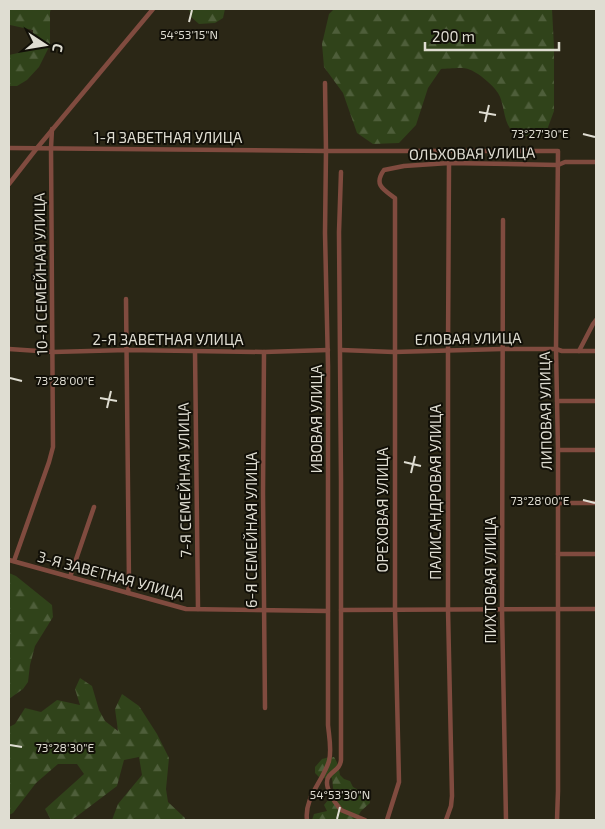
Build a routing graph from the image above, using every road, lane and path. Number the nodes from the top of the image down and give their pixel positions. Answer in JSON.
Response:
{"nodes":[{"id":1,"x":153,"y":9,"type":"edge"},
{"id":2,"x":325,"y":83,"type":"dead end"},
{"id":3,"x":52,"y":130,"type":"junction"},
{"id":4,"x":9,"y":148,"type":"edge"},
{"id":5,"x":37,"y":148,"type":"junction"},
{"id":6,"x":51,"y":148,"type":"junction"},
{"id":7,"x":326,"y":151,"type":"junction"},
{"id":8,"x":558,"y":151,"type":"joint"},
{"id":9,"x":596,"y":162,"type":"edge"},
{"id":10,"x":449,"y":164,"type":"junction"},
{"id":11,"x":558,"y":165,"type":"junction"},
{"id":12,"x":341,"y":172,"type":"dead end"},
{"id":13,"x":9,"y":184,"type":"edge"},
{"id":14,"x":395,"y":198,"type":"joint"},
{"id":15,"x":503,"y":220,"type":"dead end"},
{"id":16,"x":126,"y":299,"type":"dead end"},
{"id":17,"x":596,"y":320,"type":"edge"},
{"id":18,"x":502,"y":349,"type":"junction"},
{"id":19,"x":556,"y":349,"type":"junction"},
{"id":20,"x":9,"y":350,"type":"edge"},
{"id":21,"x":127,"y":350,"type":"junction"},
{"id":22,"x":328,"y":350,"type":"junction"},
{"id":23,"x":341,"y":350,"type":"junction"},
{"id":24,"x":448,"y":350,"type":"junction"},
{"id":25,"x":195,"y":351,"type":"junction"},
{"id":26,"x":579,"y":351,"type":"junction"},
{"id":27,"x":596,"y":351,"type":"edge"},
{"id":28,"x":53,"y":352,"type":"junction"},
{"id":29,"x":264,"y":352,"type":"junction"},
{"id":30,"x":394,"y":352,"type":"junction"},
{"id":31,"x":557,"y":401,"type":"junction"},
{"id":32,"x":596,"y":401,"type":"edge"},
{"id":33,"x":558,"y":450,"type":"junction"},
{"id":34,"x":596,"y":450,"type":"edge"},
{"id":35,"x":558,"y":503,"type":"junction"},
{"id":36,"x":596,"y":503,"type":"edge"},
{"id":37,"x":94,"y":506,"type":"dead end"},
{"id":38,"x":558,"y":554,"type":"junction"},
{"id":39,"x":596,"y":554,"type":"edge"},
{"id":40,"x":11,"y":561,"type":"edge"},
{"id":41,"x":70,"y":577,"type":"junction"},
{"id":42,"x":128,"y":593,"type":"junction"},
{"id":43,"x":198,"y":609,"type":"junction"},
{"id":44,"x":395,"y":609,"type":"junction"},
{"id":45,"x":448,"y":609,"type":"junction"},
{"id":46,"x":596,"y":609,"type":"edge"},
{"id":47,"x":341,"y":610,"type":"junction"},
{"id":48,"x":502,"y":610,"type":"junction"},
{"id":49,"x":558,"y":610,"type":"junction"},
{"id":50,"x":264,"y":611,"type":"junction"},
{"id":51,"x":328,"y":611,"type":"junction"},
{"id":52,"x":265,"y":708,"type":"dead end"},
{"id":53,"x":307,"y":820,"type":"edge"},
{"id":54,"x":365,"y":820,"type":"edge"},
{"id":55,"x":387,"y":820,"type":"edge"},
{"id":56,"x":446,"y":820,"type":"edge"},
{"id":57,"x":506,"y":820,"type":"edge"},
{"id":58,"x":557,"y":820,"type":"edge"}],
"edges":[{"from":1,"to":3,"type":"street"},
{"from":2,"to":7,"type":"street","name":"ИВОВАЯ УЛИЦА"},
{"from":3,"to":5,"type":"street"},
{"from":3,"to":6,"type":"street","name":"10-Я СЕМЕЙНАЯ УЛИЦА"},
{"from":4,"to":5,"type":"street","name":"1-Я ЗАВЕТНАЯ УЛИЦА"},
{"from":5,"to":6,"type":"street","name":"1-Я ЗАВЕТНАЯ УЛИЦА"},
{"from":5,"to":13,"type":"street"},
{"from":6,"to":7,"type":"street","name":"1-Я ЗАВЕТНАЯ УЛИЦА"},
{"from":6,"to":28,"type":"street","name":"10-Я СЕМЕЙНАЯ УЛИЦА"},
{"from":7,"to":8,"type":"street","name":"1-Я ЗАВЕТНАЯ УЛИЦА"},
{"from":7,"to":22,"type":"street","name":"ИВОВАЯ УЛИЦА"},
{"from":8,"to":11,"type":"street","name":"ЛИПОВАЯ УЛИЦА"},
{"from":9,"to":11,"type":"street","name":"ОЛЬХОВАЯ УЛИЦА"},
{"from":10,"to":11,"type":"street","name":"ОЛЬХОВАЯ УЛИЦА"},
{"from":10,"to":14,"type":"street","name":"ОЛЬХОВАЯ УЛИЦА"},
{"from":10,"to":24,"type":"street","name":"ПАЛИСАНДРОВАЯ УЛИЦА"},
{"from":11,"to":19,"type":"street","name":"ЛИПОВАЯ УЛИЦА"},
{"from":12,"to":23,"type":"street","name":"ИВОВАЯ УЛИЦА"},
{"from":14,"to":30,"type":"street","name":"ОРЕХОВАЯ УЛИЦА"},
{"from":15,"to":18,"type":"street","name":"ПИХТОВАЯ УЛИЦА"},
{"from":16,"to":21,"type":"street"},
{"from":17,"to":26,"type":"street"},
{"from":18,"to":19,"type":"street","name":"ЕЛОВАЯ УЛИЦА"},
{"from":18,"to":24,"type":"street","name":"ЕЛОВАЯ УЛИЦА"},
{"from":18,"to":48,"type":"street","name":"ПИХТОВАЯ УЛИЦА"},
{"from":19,"to":26,"type":"street","name":"ЕЛОВАЯ УЛИЦА"},
{"from":19,"to":31,"type":"street","name":"ЛИПОВАЯ УЛИЦА"},
{"from":20,"to":28,"type":"street","name":"2-Я ЗАВЕТНАЯ УЛИЦА"},
{"from":21,"to":25,"type":"street","name":"2-Я ЗАВЕТНАЯ УЛИЦА"},
{"from":21,"to":28,"type":"street","name":"2-Я ЗАВЕТНАЯ УЛИЦА"},
{"from":21,"to":42,"type":"street"},
{"from":22,"to":29,"type":"street","name":"2-Я ЗАВЕТНАЯ УЛИЦА"},
{"from":22,"to":51,"type":"street","name":"ИВОВАЯ УЛИЦА"},
{"from":23,"to":30,"type":"street","name":"ЕЛОВАЯ УЛИЦА"},
{"from":23,"to":47,"type":"street","name":"ИВОВАЯ УЛИЦА"},
{"from":24,"to":30,"type":"street","name":"ЕЛОВАЯ УЛИЦА"},
{"from":24,"to":45,"type":"street","name":"ПАЛИСАНДРОВАЯ УЛИЦА"},
{"from":25,"to":29,"type":"street","name":"2-Я ЗАВЕТНАЯ УЛИЦА"},
{"from":25,"to":43,"type":"street","name":"7-Я СЕМЕЙНАЯ УЛИЦА"},
{"from":26,"to":27,"type":"street","name":"ЕЛОВАЯ УЛИЦА"},
{"from":28,"to":40,"type":"street","name":"10-Я СЕМЕЙНАЯ УЛИЦА"},
{"from":29,"to":50,"type":"street","name":"6-Я СЕМЕЙНАЯ УЛИЦА"},
{"from":30,"to":44,"type":"street","name":"ОРЕХОВАЯ УЛИЦА"},
{"from":31,"to":32,"type":"street"},
{"from":31,"to":33,"type":"street","name":"ЛИПОВАЯ УЛИЦА"},
{"from":33,"to":34,"type":"street"},
{"from":33,"to":35,"type":"street","name":"ЛИПОВАЯ УЛИЦА"},
{"from":35,"to":36,"type":"street"},
{"from":35,"to":38,"type":"street","name":"ЛИПОВАЯ УЛИЦА"},
{"from":37,"to":41,"type":"street"},
{"from":38,"to":39,"type":"street"},
{"from":38,"to":49,"type":"street","name":"ЛИПОВАЯ УЛИЦА"},
{"from":40,"to":41,"type":"street","name":"3-Я ЗАВЕТНАЯ УЛИЦА"},
{"from":41,"to":42,"type":"street","name":"3-Я ЗАВЕТНАЯ УЛИЦА"},
{"from":42,"to":43,"type":"street","name":"3-Я ЗАВЕТНАЯ УЛИЦА"},
{"from":43,"to":50,"type":"street","name":"3-Я ЗАВЕТНАЯ УЛИЦА"},
{"from":44,"to":45,"type":"street"},
{"from":44,"to":47,"type":"street"},
{"from":44,"to":55,"type":"street","name":"ОРЕХОВАЯ УЛИЦА"},
{"from":45,"to":48,"type":"street"},
{"from":45,"to":56,"type":"street","name":"ПАЛИСАНДРОВАЯ УЛИЦА"},
{"from":46,"to":49,"type":"street"},
{"from":47,"to":54,"type":"street","name":"ИВОВАЯ УЛИЦА"},
{"from":48,"to":49,"type":"street"},
{"from":48,"to":57,"type":"street","name":"ПИХТОВАЯ УЛИЦА"},
{"from":49,"to":58,"type":"street","name":"ЛИПОВАЯ УЛИЦА"},
{"from":50,"to":51,"type":"street","name":"3-Я ЗАВЕТНАЯ УЛИЦА"},
{"from":50,"to":52,"type":"street","name":"6-Я СЕМЕЙНАЯ УЛИЦА"},
{"from":51,"to":53,"type":"street","name":"ИВОВАЯ УЛИЦА"}]}
